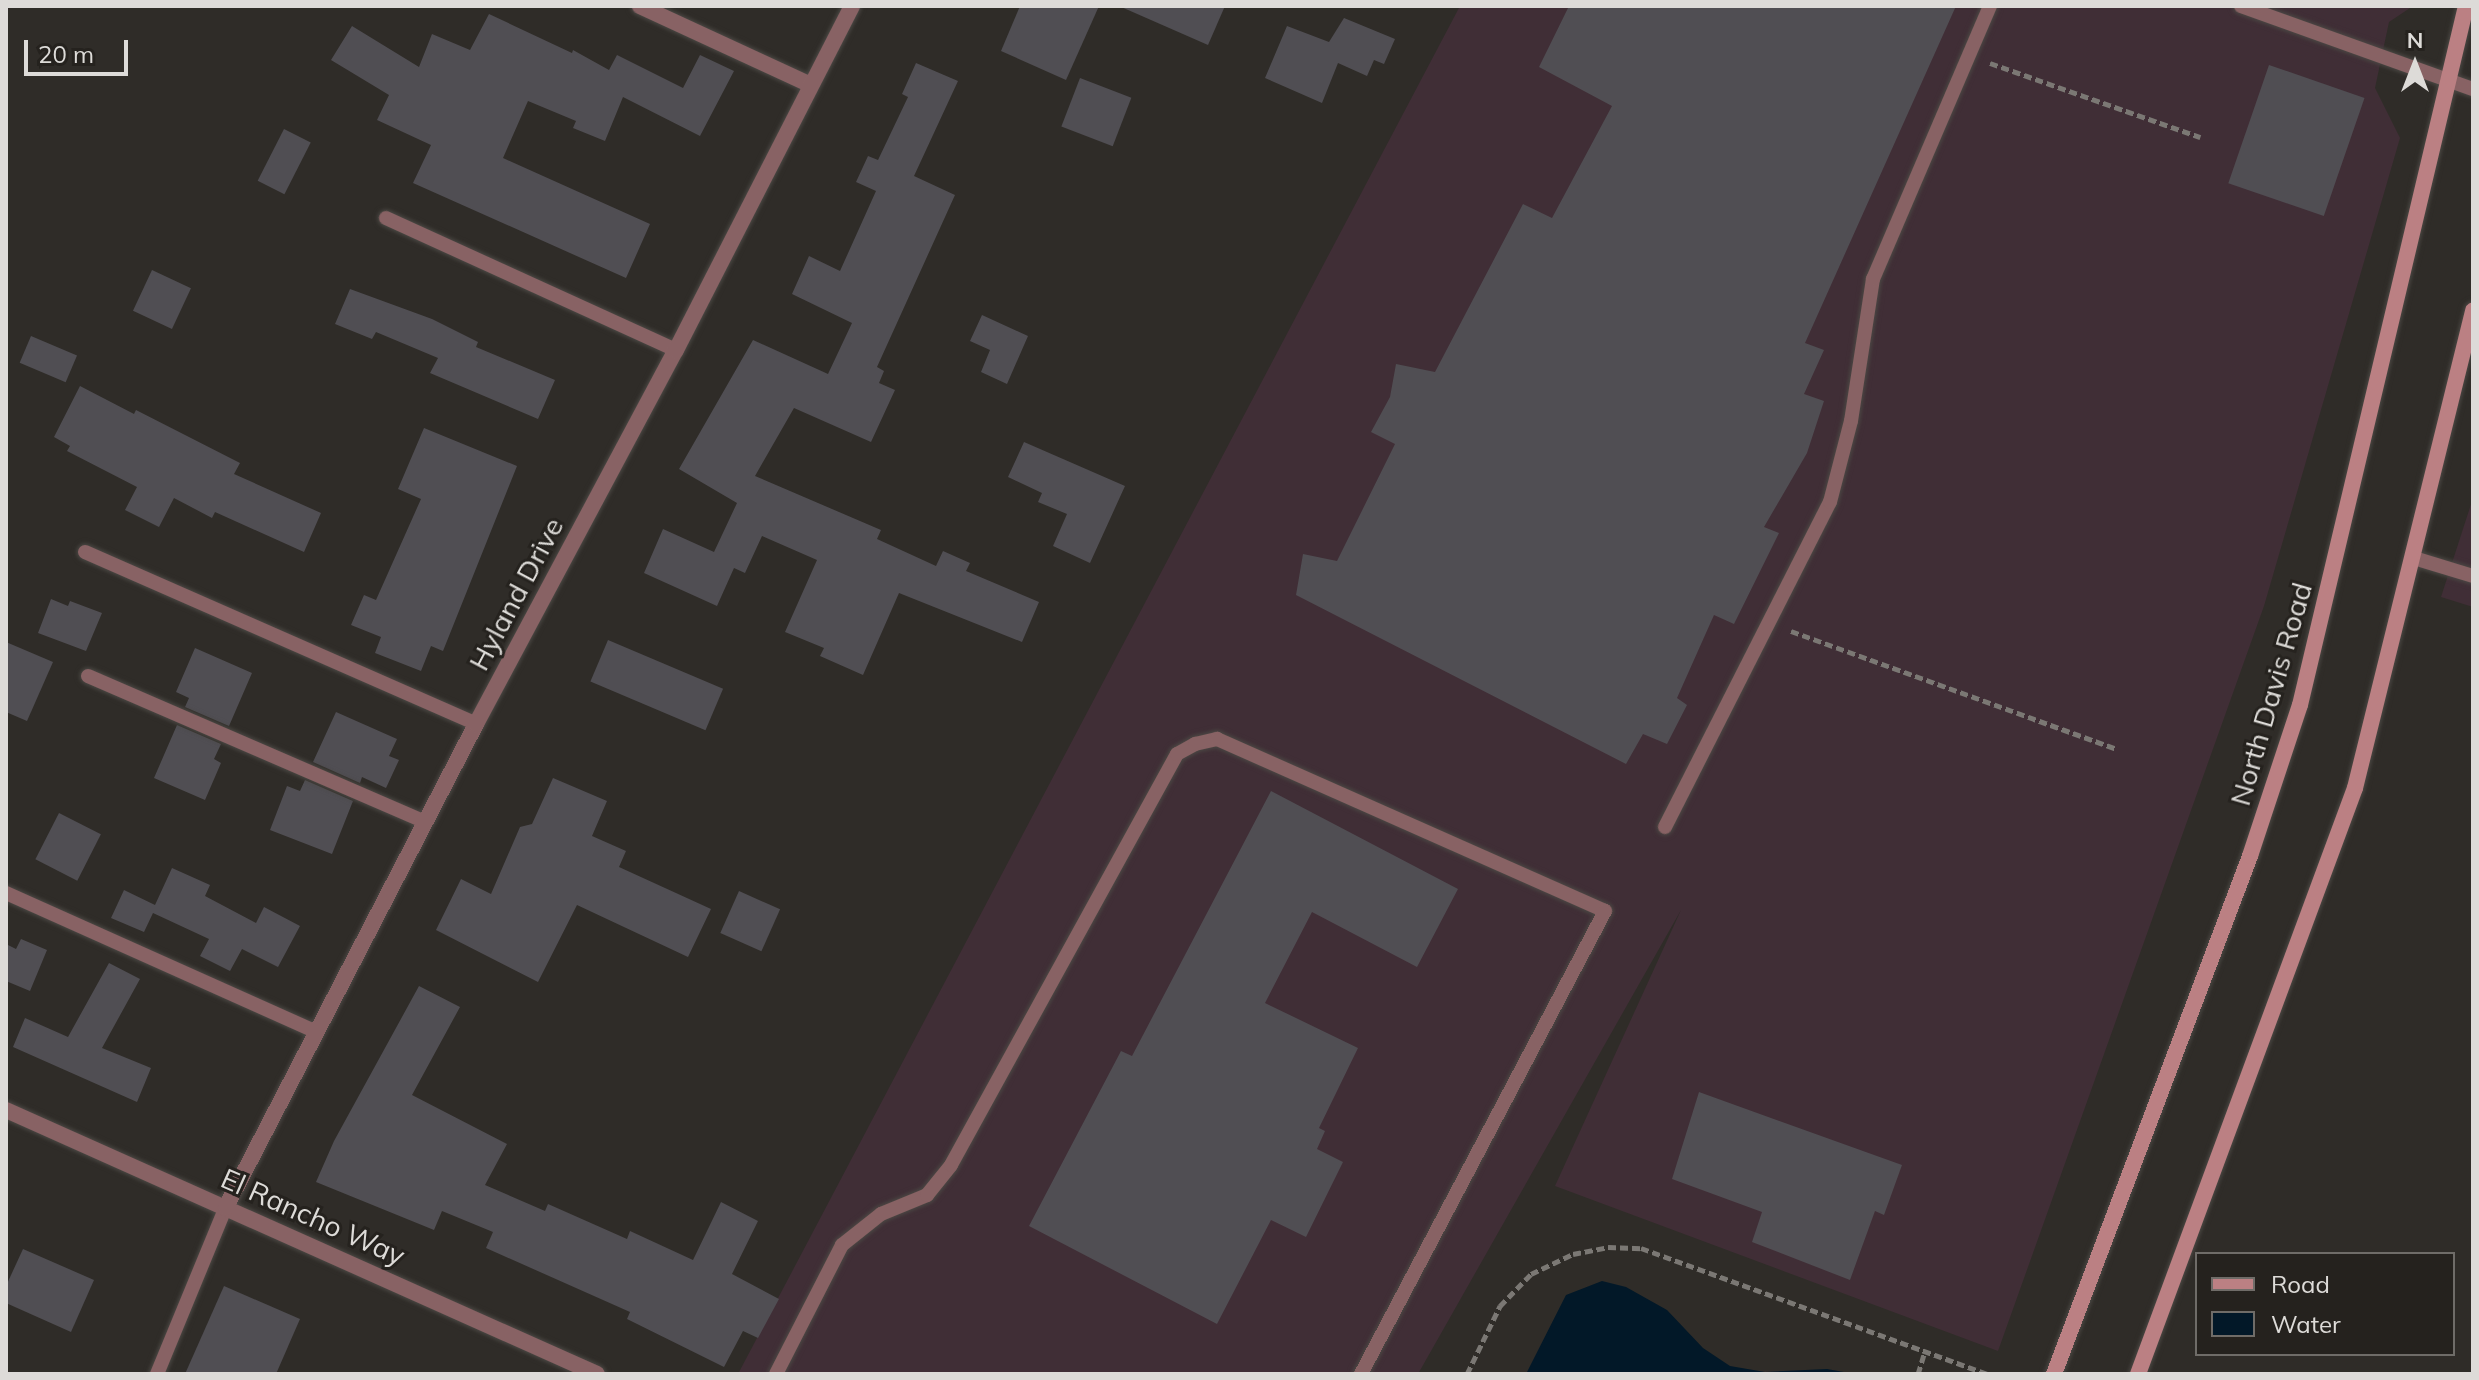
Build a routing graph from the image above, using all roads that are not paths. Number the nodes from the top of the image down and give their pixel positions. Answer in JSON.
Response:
{"nodes":[{"id":1,"x":640,"y":6,"type":"edge"},
{"id":2,"x":852,"y":6,"type":"edge"},
{"id":3,"x":1990,"y":6,"type":"edge"},
{"id":4,"x":2241,"y":6,"type":"edge"},
{"id":5,"x":2466,"y":6,"type":"edge"},
{"id":6,"x":2447,"y":80,"type":"junction"},
{"id":7,"x":811,"y":85,"type":"junction"},
{"id":8,"x":2473,"y":89,"type":"edge"},
{"id":9,"x":386,"y":218,"type":"dead end"},
{"id":10,"x":2473,"y":310,"type":"edge"},
{"id":11,"x":676,"y":350,"type":"junction"},
{"id":12,"x":85,"y":552,"type":"dead end"},
{"id":13,"x":2414,"y":558,"type":"junction"},
{"id":14,"x":2473,"y":576,"type":"edge"},
{"id":15,"x":88,"y":676,"type":"dead end"},
{"id":16,"x":476,"y":724,"type":"junction"},
{"id":17,"x":426,"y":822,"type":"junction"},
{"id":18,"x":1665,"y":827,"type":"dead end"},
{"id":19,"x":6,"y":893,"type":"edge"},
{"id":20,"x":317,"y":1032,"type":"junction"},
{"id":21,"x":6,"y":1110,"type":"edge"},
{"id":22,"x":226,"y":1207,"type":"junction"},
{"id":23,"x":157,"y":1374,"type":"edge"},
{"id":24,"x":597,"y":1374,"type":"edge"},
{"id":25,"x":776,"y":1374,"type":"edge"},
{"id":26,"x":1361,"y":1374,"type":"edge"},
{"id":27,"x":2054,"y":1374,"type":"edge"},
{"id":28,"x":2138,"y":1374,"type":"edge"}],
"edges":[{"from":1,"to":7,"type":"street"},
{"from":2,"to":7,"type":"street","name":"Hyland Drive"},
{"from":3,"to":18,"type":"lane"},
{"from":4,"to":6,"type":"lane"},
{"from":5,"to":6,"type":"main road","name":"North Davis Road"},
{"from":6,"to":8,"type":"lane"},
{"from":6,"to":27,"type":"main road","name":"North Davis Road"},
{"from":7,"to":11,"type":"street","name":"Hyland Drive"},
{"from":9,"to":11,"type":"lane"},
{"from":10,"to":13,"type":"main road"},
{"from":11,"to":16,"type":"street","name":"Hyland Drive"},
{"from":12,"to":16,"type":"lane"},
{"from":13,"to":14,"type":"lane"},
{"from":13,"to":28,"type":"main road"},
{"from":15,"to":17,"type":"lane"},
{"from":16,"to":17,"type":"street","name":"Hyland Drive"},
{"from":17,"to":20,"type":"street","name":"Hyland Drive"},
{"from":19,"to":20,"type":"lane"},
{"from":20,"to":22,"type":"street","name":"Hyland Drive"},
{"from":21,"to":22,"type":"street","name":"El Rancho Way"},
{"from":22,"to":23,"type":"lane"},
{"from":22,"to":24,"type":"street","name":"El Rancho Way"},
{"from":25,"to":26,"type":"lane"}]}
